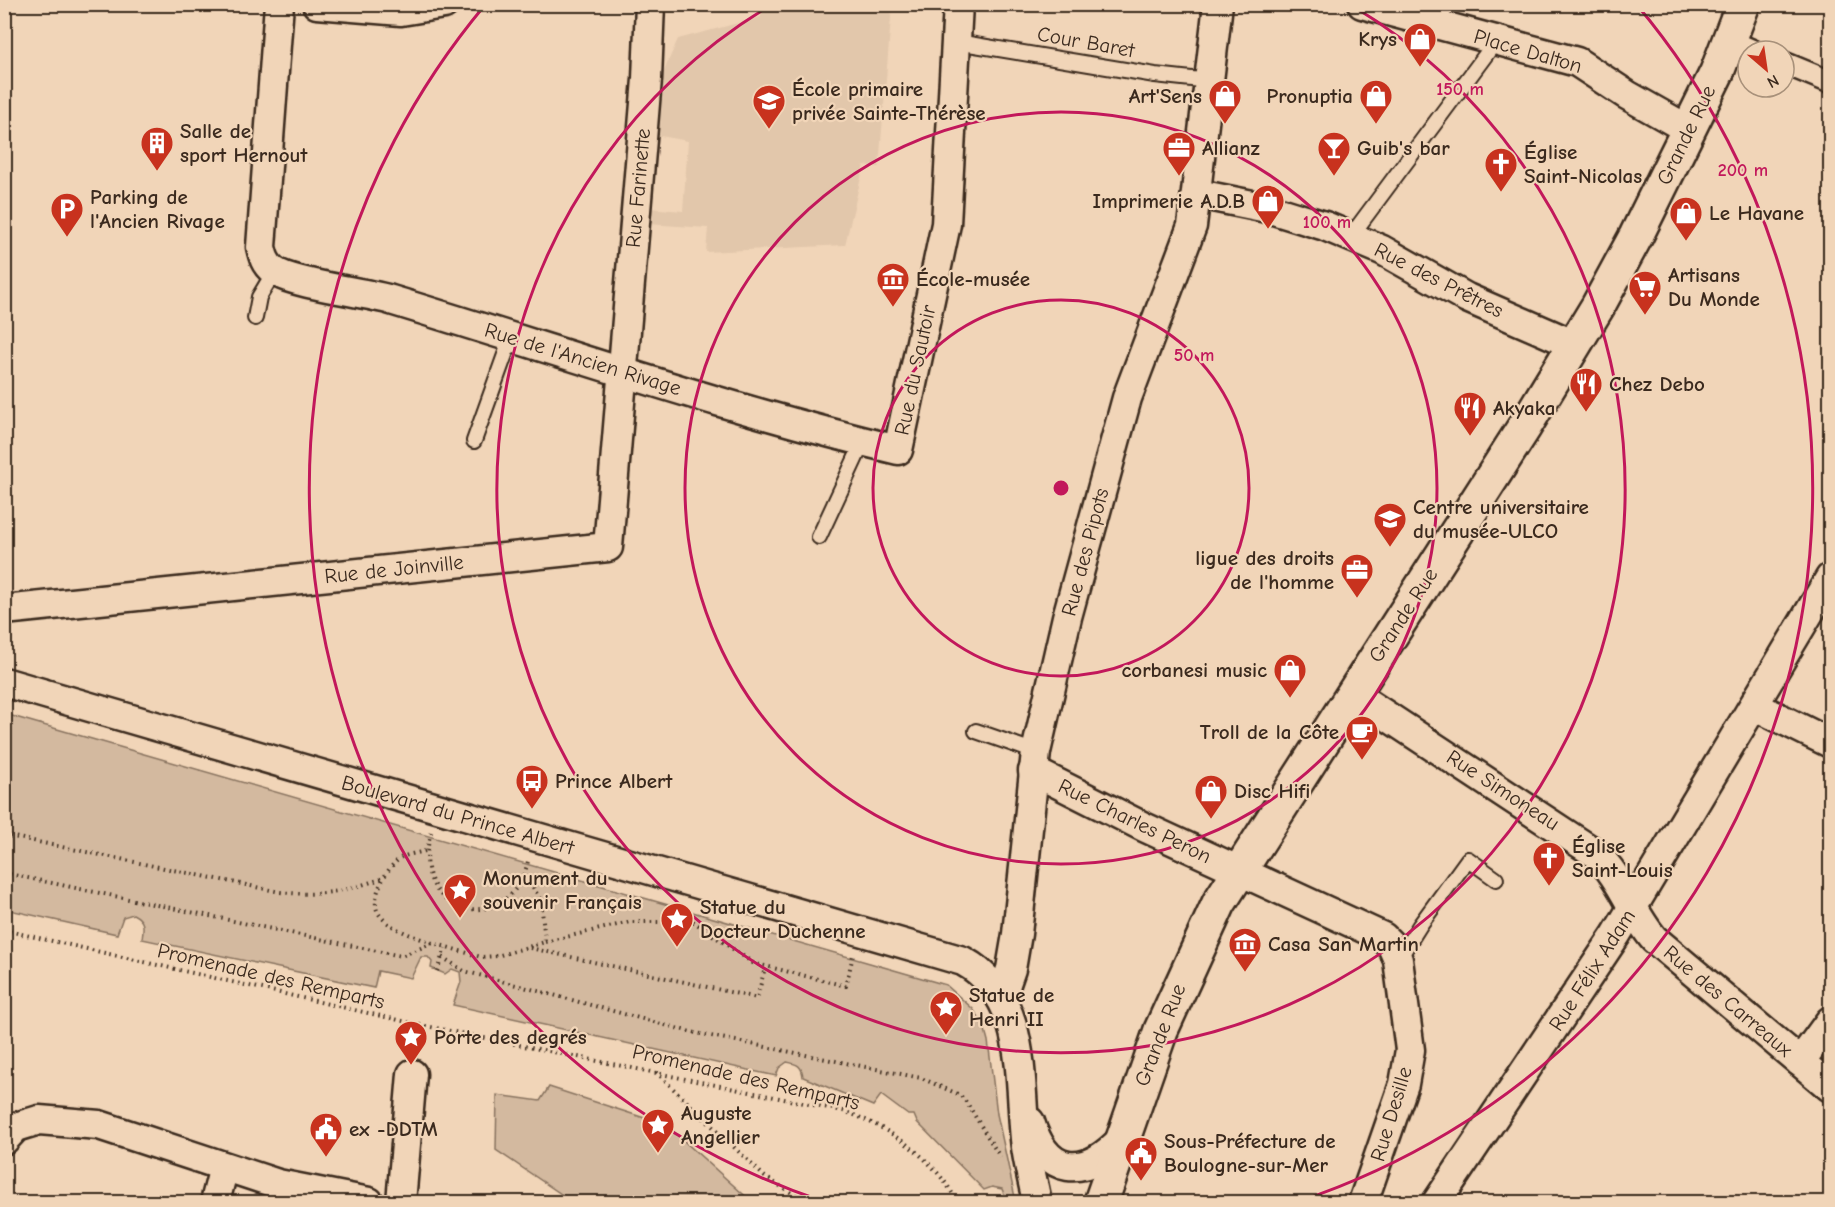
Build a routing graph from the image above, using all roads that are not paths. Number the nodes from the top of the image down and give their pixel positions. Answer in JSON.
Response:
{"nodes":[{"id":1,"x":279,"y":4,"type":"edge"},
{"id":2,"x":317,"y":4,"type":"edge"},
{"id":3,"x":444,"y":4,"type":"edge"},
{"id":4,"x":650,"y":4,"type":"edge"},
{"id":5,"x":958,"y":4,"type":"edge"},
{"id":6,"x":1218,"y":4,"type":"edge"},
{"id":7,"x":1743,"y":4,"type":"edge"},
{"id":8,"x":1367,"y":5,"type":"edge"},
{"id":9,"x":1742,"y":39,"type":"edge"},
{"id":10,"x":1496,"y":41,"type":"junction"},
{"id":11,"x":957,"y":42,"type":"junction"},
{"id":12,"x":1736,"y":56,"type":"edge"},
{"id":13,"x":1796,"y":68,"type":"edge"},
{"id":14,"x":1210,"y":81,"type":"junction"},
{"id":15,"x":1830,"y":82,"type":"edge"},
{"id":16,"x":1689,"y":130,"type":"junction"},
{"id":17,"x":1197,"y":194,"type":"junction"},
{"id":18,"x":1351,"y":236,"type":"junction"},
{"id":19,"x":272,"y":269,"type":"junction"},
{"id":20,"x":255,"y":318,"type":"dead end"},
{"id":21,"x":511,"y":338,"type":"junction"},
{"id":22,"x":1575,"y":345,"type":"junction"},
{"id":23,"x":622,"y":372,"type":"junction"},
{"id":24,"x":474,"y":441,"type":"dead end"},
{"id":25,"x":863,"y":442,"type":"junction"},
{"id":26,"x":898,"y":450,"type":"joint"},
{"id":27,"x":819,"y":537,"type":"dead end"},
{"id":28,"x":1830,"y":578,"type":"edge"},
{"id":29,"x":4,"y":610,"type":"edge"},
{"id":30,"x":4,"y":682,"type":"edge"},
{"id":31,"x":1352,"y":693,"type":"junction"},
{"id":32,"x":1755,"y":706,"type":"junction"},
{"id":33,"x":976,"y":730,"type":"dead end"},
{"id":34,"x":1830,"y":743,"type":"edge"},
{"id":35,"x":1035,"y":762,"type":"junction"},
{"id":36,"x":1237,"y":871,"type":"junction"},
{"id":37,"x":1496,"y":879,"type":"dead end"},
{"id":38,"x":1633,"y":908,"type":"junction"},
{"id":39,"x":1398,"y":960,"type":"junction"},
{"id":40,"x":1001,"y":998,"type":"junction"},
{"id":41,"x":1830,"y":1021,"type":"edge"},
{"id":42,"x":1800,"y":1062,"type":"junction"},
{"id":43,"x":412,"y":1074,"type":"dead end"},
{"id":44,"x":1830,"y":1088,"type":"edge"},
{"id":45,"x":1025,"y":1105,"type":"junction"},
{"id":46,"x":10,"y":1133,"type":"edge"},
{"id":47,"x":1121,"y":1140,"type":"junction"},
{"id":48,"x":224,"y":1167,"type":"junction"},
{"id":49,"x":215,"y":1203,"type":"edge"},
{"id":50,"x":369,"y":1203,"type":"edge"},
{"id":51,"x":401,"y":1203,"type":"edge"},
{"id":52,"x":1037,"y":1203,"type":"edge"},
{"id":53,"x":1101,"y":1203,"type":"edge"},
{"id":54,"x":1363,"y":1203,"type":"edge"},
{"id":55,"x":1437,"y":1203,"type":"edge"}],
"edges":[{"from":1,"to":19,"type":"street"},
{"from":2,"to":3,"type":"street"},
{"from":4,"to":23,"type":"street","name":"Rue Farinette"},
{"from":5,"to":11,"type":"street","name":"Rue du Sautoir"},
{"from":6,"to":14,"type":"street","name":"Rue des Pipots"},
{"from":7,"to":9,"type":"main road","name":"Grande Rue"},
{"from":8,"to":10,"type":"street","name":"Place Dalton"},
{"from":10,"to":16,"type":"street","name":"Place Dalton"},
{"from":10,"to":18,"type":"lane"},
{"from":11,"to":14,"type":"lane","name":"Cour Baret"},
{"from":11,"to":26,"type":"street","name":"Rue du Sautoir"},
{"from":12,"to":16,"type":"main road","name":"Grande Rue"},
{"from":13,"to":15,"type":"street"},
{"from":14,"to":17,"type":"street","name":"Rue des Pipots"},
{"from":16,"to":22,"type":"main road","name":"Grande Rue"},
{"from":17,"to":18,"type":"street","name":"Rue des Prêtres"},
{"from":17,"to":35,"type":"street","name":"Rue des Pipots"},
{"from":18,"to":22,"type":"street","name":"Rue des Prêtres"},
{"from":19,"to":20,"type":"lane"},
{"from":19,"to":21,"type":"street","name":"Rue de l'Ancien Rivage"},
{"from":21,"to":23,"type":"street","name":"Rue de l'Ancien Rivage"},
{"from":21,"to":24,"type":"lane"},
{"from":22,"to":31,"type":"main road","name":"Grande Rue"},
{"from":23,"to":25,"type":"street","name":"Rue de l'Ancien Rivage"},
{"from":23,"to":29,"type":"street","name":"Rue de Joinville"},
{"from":25,"to":26,"type":"street","name":"Rue de l'Ancien Rivage"},
{"from":25,"to":27,"type":"lane"},
{"from":28,"to":32,"type":"street","name":"Rue Félix Adam"},
{"from":30,"to":40,"type":"street","name":"Boulevard du Prince Albert"},
{"from":31,"to":36,"type":"main road","name":"Grande Rue"},
{"from":31,"to":38,"type":"street","name":"Rue Simoneau"},
{"from":32,"to":34,"type":"street"},
{"from":32,"to":38,"type":"street","name":"Rue Félix Adam"},
{"from":33,"to":35,"type":"lane"},
{"from":35,"to":36,"type":"street","name":"Rue Charles Peron"},
{"from":35,"to":40,"type":"street","name":"Rue des Pipots"},
{"from":36,"to":39,"type":"street","name":"Rue Desille"},
{"from":36,"to":47,"type":"main road","name":"Grande Rue"},
{"from":37,"to":39,"type":"lane"},
{"from":38,"to":42,"type":"street","name":"Rue des Carreaux"},
{"from":38,"to":55,"type":"street","name":"Rue Félix Adam"},
{"from":39,"to":54,"type":"street","name":"Rue Desille"},
{"from":40,"to":45,"type":"street"},
{"from":41,"to":42,"type":"street"},
{"from":42,"to":44,"type":"street","name":"Rue des Carreaux"},
{"from":43,"to":51,"type":"street"},
{"from":45,"to":47,"type":"street"},
{"from":45,"to":52,"type":"street"},
{"from":46,"to":48,"type":"street"},
{"from":47,"to":53,"type":"main road","name":"Grande Rue"},
{"from":48,"to":49,"type":"street"},
{"from":48,"to":50,"type":"street"}]}
